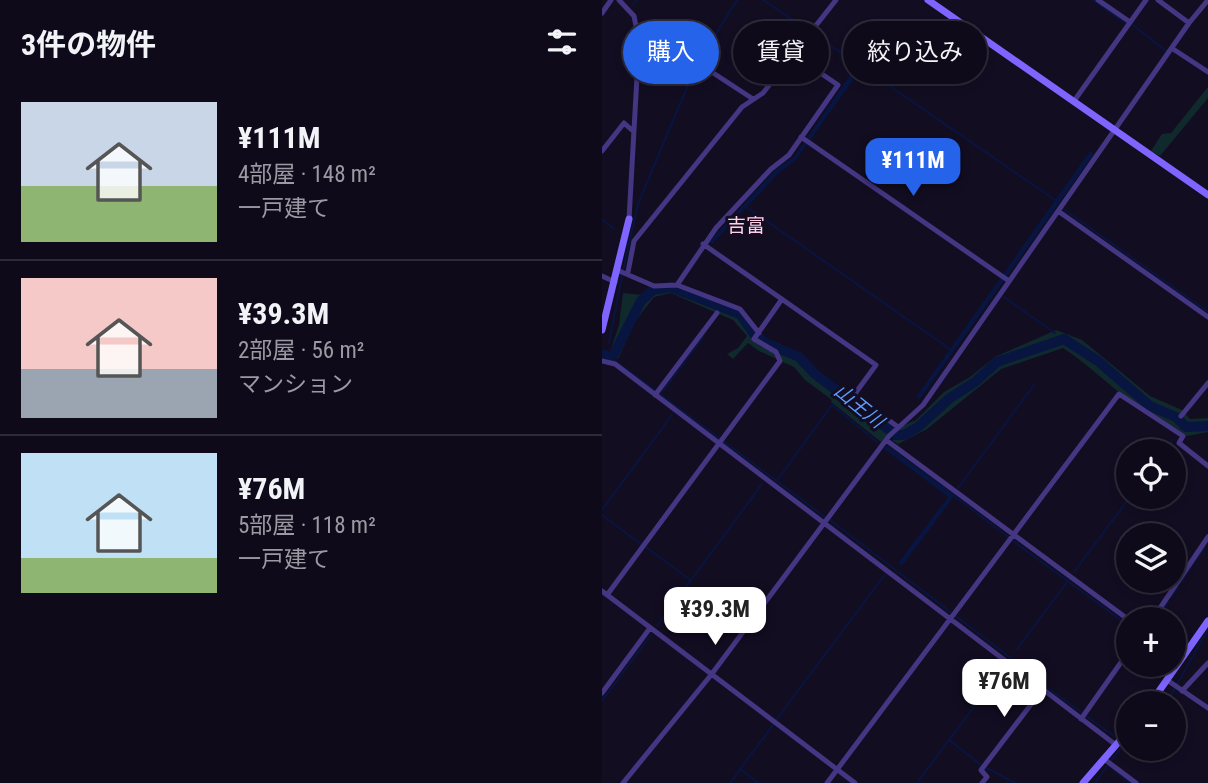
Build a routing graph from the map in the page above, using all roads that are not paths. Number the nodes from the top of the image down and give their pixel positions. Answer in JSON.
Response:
{"nodes":[{"id":1,"x":611,"y":0,"type":"edge"},
{"id":2,"x":619,"y":0,"type":"edge"},
{"id":3,"x":836,"y":0,"type":"edge"},
{"id":4,"x":928,"y":0,"type":"edge"},
{"id":5,"x":1098,"y":0,"type":"edge"},
{"id":6,"x":1146,"y":0,"type":"edge"},
{"id":7,"x":1158,"y":0,"type":"edge"},
{"id":8,"x":1208,"y":0,"type":"edge"},
{"id":9,"x":602,"y":13,"type":"edge"},
{"id":10,"x":635,"y":21,"type":"edge"},
{"id":11,"x":820,"y":21,"type":"edge"},
{"id":12,"x":1130,"y":22,"type":"junction"},
{"id":13,"x":1189,"y":23,"type":"junction"},
{"id":14,"x":1172,"y":49,"type":"junction"},
{"id":15,"x":1208,"y":72,"type":"edge"},
{"id":16,"x":719,"y":77,"type":"edge"},
{"id":17,"x":829,"y":79,"type":"edge"},
{"id":18,"x":636,"y":84,"type":"edge"},
{"id":19,"x":767,"y":84,"type":"edge"},
{"id":20,"x":753,"y":99,"type":"junction"},
{"id":21,"x":1074,"y":101,"type":"junction"},
{"id":22,"x":1115,"y":130,"type":"junction"},
{"id":23,"x":634,"y":131,"type":"junction"},
{"id":24,"x":802,"y":138,"type":"junction"},
{"id":25,"x":602,"y":151,"type":"edge"},
{"id":26,"x":1208,"y":195,"type":"edge"},
{"id":27,"x":1058,"y":211,"type":"junction"},
{"id":28,"x":629,"y":219,"type":"joint"},
{"id":29,"x":703,"y":244,"type":"junction"},
{"id":30,"x":618,"y":270,"type":"junction"},
{"id":31,"x":628,"y":272,"type":"junction"},
{"id":32,"x":602,"y":276,"type":"edge"},
{"id":33,"x":1009,"y":281,"type":"junction"},
{"id":34,"x":615,"y":282,"type":"junction"},
{"id":35,"x":677,"y":285,"type":"junction"},
{"id":36,"x":782,"y":299,"type":"junction"},
{"id":37,"x":717,"y":313,"type":"dead end"},
{"id":38,"x":1208,"y":317,"type":"edge"},
{"id":39,"x":602,"y":330,"type":"edge"},
{"id":40,"x":759,"y":333,"type":"junction"},
{"id":41,"x":602,"y":360,"type":"edge"},
{"id":42,"x":1208,"y":383,"type":"edge"},
{"id":43,"x":655,"y":395,"type":"junction"},
{"id":44,"x":1181,"y":416,"type":"dead end"},
{"id":45,"x":898,"y":427,"type":"junction"},
{"id":46,"x":888,"y":438,"type":"junction"},
{"id":47,"x":719,"y":443,"type":"junction"},
{"id":48,"x":1208,"y":466,"type":"edge"},
{"id":49,"x":824,"y":524,"type":"junction"},
{"id":50,"x":1014,"y":533,"type":"junction"},
{"id":51,"x":1208,"y":537,"type":"edge"},
{"id":52,"x":604,"y":593,"type":"edge"},
{"id":53,"x":1161,"y":607,"type":"edge"},
{"id":54,"x":1116,"y":610,"type":"edge"},
{"id":55,"x":950,"y":619,"type":"junction"},
{"id":56,"x":1208,"y":621,"type":"edge"},
{"id":57,"x":650,"y":628,"type":"junction"},
{"id":58,"x":1186,"y":653,"type":"edge"},
{"id":59,"x":1207,"y":668,"type":"edge"},
{"id":60,"x":1116,"y":669,"type":"edge"},
{"id":61,"x":711,"y":674,"type":"junction"},
{"id":62,"x":1173,"y":677,"type":"edge"},
{"id":63,"x":1170,"y":682,"type":"junction"},
{"id":64,"x":1042,"y":690,"type":"junction"},
{"id":65,"x":1181,"y":690,"type":"junction"},
{"id":66,"x":1162,"y":691,"type":"edge"},
{"id":67,"x":602,"y":694,"type":"edge"},
{"id":68,"x":1208,"y":708,"type":"edge"},
{"id":69,"x":1081,"y":719,"type":"junction"},
{"id":70,"x":1116,"y":745,"type":"joint"},
{"id":71,"x":1107,"y":762,"type":"junction"},
{"id":72,"x":838,"y":770,"type":"junction"},
{"id":73,"x":1087,"y":782,"type":"edge"},
{"id":74,"x":623,"y":783,"type":"edge"},
{"id":75,"x":828,"y":783,"type":"edge"},
{"id":76,"x":855,"y":783,"type":"edge"},
{"id":77,"x":982,"y":783,"type":"edge"},
{"id":78,"x":1136,"y":783,"type":"edge"}],
"edges":[{"from":1,"to":9,"type":"street"},
{"from":2,"to":10,"type":"street"},
{"from":3,"to":11,"type":"street"},
{"from":4,"to":21,"type":"main road"},
{"from":5,"to":12,"type":"street"},
{"from":6,"to":12,"type":"street"},
{"from":7,"to":13,"type":"street"},
{"from":8,"to":13,"type":"street"},
{"from":12,"to":21,"type":"street"},
{"from":13,"to":14,"type":"street"},
{"from":14,"to":15,"type":"street"},
{"from":14,"to":22,"type":"street"},
{"from":16,"to":20,"type":"street"},
{"from":17,"to":24,"type":"street"},
{"from":18,"to":23,"type":"street"},
{"from":19,"to":20,"type":"street"},
{"from":20,"to":31,"type":"street"},
{"from":21,"to":22,"type":"main road"},
{"from":22,"to":26,"type":"main road"},
{"from":22,"to":27,"type":"street"},
{"from":23,"to":25,"type":"street"},
{"from":23,"to":28,"type":"street"},
{"from":24,"to":29,"type":"street"},
{"from":24,"to":33,"type":"street"},
{"from":27,"to":33,"type":"street"},
{"from":27,"to":38,"type":"street"},
{"from":28,"to":30,"type":"main road"},
{"from":29,"to":35,"type":"street"},
{"from":29,"to":36,"type":"street"},
{"from":30,"to":31,"type":"street"},
{"from":30,"to":34,"type":"main road"},
{"from":31,"to":35,"type":"street"},
{"from":32,"to":34,"type":"street"},
{"from":33,"to":45,"type":"street"},
{"from":34,"to":39,"type":"main road"},
{"from":35,"to":40,"type":"street"},
{"from":36,"to":40,"type":"street"},
{"from":36,"to":45,"type":"street"},
{"from":37,"to":43,"type":"street"},
{"from":40,"to":47,"type":"street"},
{"from":41,"to":43,"type":"street"},
{"from":42,"to":44,"type":"street"},
{"from":43,"to":47,"type":"street"},
{"from":45,"to":46,"type":"street"},
{"from":46,"to":49,"type":"street"},
{"from":46,"to":50,"type":"street"},
{"from":47,"to":49,"type":"street"},
{"from":47,"to":52,"type":"street"},
{"from":48,"to":50,"type":"street"},
{"from":49,"to":55,"type":"street"},
{"from":49,"to":61,"type":"street"},
{"from":50,"to":54,"type":"street"},
{"from":50,"to":55,"type":"street"},
{"from":51,"to":53,"type":"street"},
{"from":52,"to":57,"type":"street"},
{"from":55,"to":64,"type":"street"},
{"from":55,"to":72,"type":"street"},
{"from":56,"to":58,"type":"main road"},
{"from":57,"to":61,"type":"street"},
{"from":57,"to":67,"type":"street"},
{"from":59,"to":65,"type":"street"},
{"from":60,"to":69,"type":"street"},
{"from":61,"to":72,"type":"street"},
{"from":61,"to":74,"type":"street"},
{"from":62,"to":63,"type":"main road"},
{"from":63,"to":65,"type":"street"},
{"from":63,"to":66,"type":"main road"},
{"from":64,"to":69,"type":"street"},
{"from":64,"to":77,"type":"street"},
{"from":65,"to":68,"type":"street"},
{"from":69,"to":70,"type":"street"},
{"from":70,"to":71,"type":"main road"},
{"from":71,"to":73,"type":"main road"},
{"from":71,"to":78,"type":"street"},
{"from":72,"to":75,"type":"street"},
{"from":72,"to":76,"type":"street"}]}
